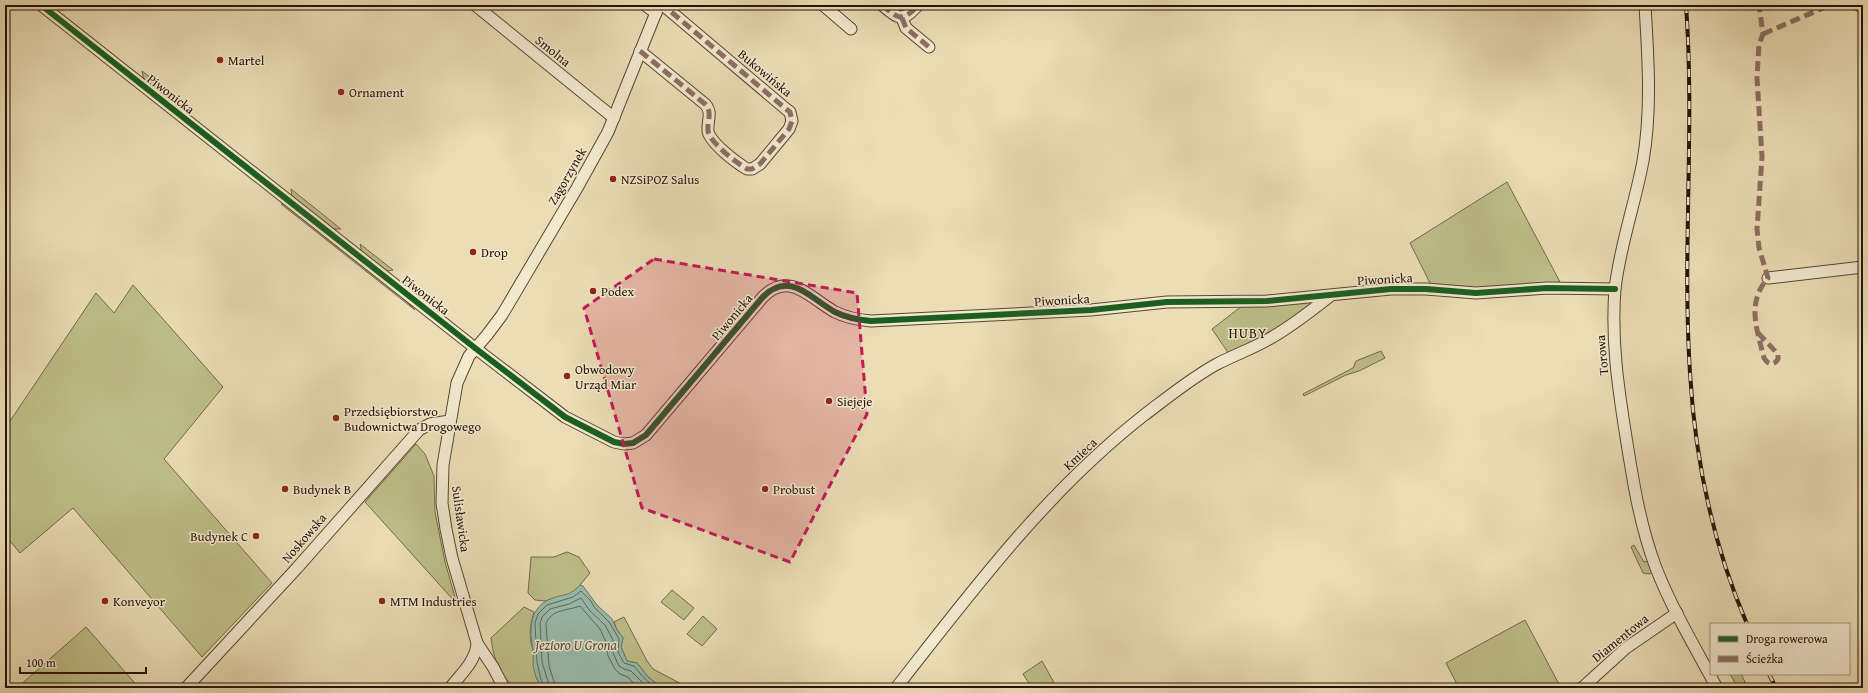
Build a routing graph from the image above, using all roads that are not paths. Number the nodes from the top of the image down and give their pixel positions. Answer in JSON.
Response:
{"nodes":[{"id":1,"x":41,"y":5,"type":"edge"},
{"id":2,"x":475,"y":5,"type":"edge"},
{"id":3,"x":645,"y":5,"type":"edge"},
{"id":4,"x":823,"y":5,"type":"edge"},
{"id":5,"x":882,"y":5,"type":"edge"},
{"id":6,"x":918,"y":5,"type":"edge"},
{"id":7,"x":1645,"y":5,"type":"edge"},
{"id":8,"x":1859,"y":5,"type":"edge"},
{"id":9,"x":660,"y":8,"type":"edge"},
{"id":10,"x":1863,"y":8,"type":"edge"},
{"id":11,"x":902,"y":18,"type":"junction"},
{"id":12,"x":852,"y":29,"type":"dead end"},
{"id":13,"x":929,"y":47,"type":"dead end"},
{"id":14,"x":640,"y":52,"type":"junction"},
{"id":15,"x":614,"y":118,"type":"junction"},
{"id":16,"x":1863,"y":267,"type":"edge"},
{"id":17,"x":1768,"y":278,"type":"dead end"},
{"id":18,"x":1615,"y":289,"type":"junction"},
{"id":19,"x":1331,"y":295,"type":"junction"},
{"id":20,"x":475,"y":348,"type":"junction"},
{"id":21,"x":450,"y":421,"type":"junction"},
{"id":22,"x":1677,"y":613,"type":"junction"},
{"id":23,"x":477,"y":643,"type":"junction"},
{"id":24,"x":1710,"y":675,"type":"edge"},
{"id":25,"x":1710,"y":675,"type":"edge"},
{"id":26,"x":186,"y":688,"type":"edge"},
{"id":27,"x":450,"y":688,"type":"edge"},
{"id":28,"x":504,"y":688,"type":"edge"},
{"id":29,"x":896,"y":688,"type":"edge"},
{"id":30,"x":1582,"y":688,"type":"edge"},
{"id":31,"x":1717,"y":688,"type":"edge"}],
"edges":[{"from":1,"to":20,"type":"street","name":"Piwonicka"},
{"from":2,"to":15,"type":"street","name":"Smolna"},
{"from":3,"to":9,"type":"street"},
{"from":4,"to":12,"type":"street"},
{"from":5,"to":11,"type":"street"},
{"from":6,"to":11,"type":"street"},
{"from":7,"to":18,"type":"street","name":"Torowa"},
{"from":8,"to":10,"type":"street"},
{"from":9,"to":14,"type":"street","name":"Zagorzynek"},
{"from":9,"to":14,"type":"street","name":"Bukowińska"},
{"from":11,"to":13,"type":"street"},
{"from":14,"to":15,"type":"street","name":"Zagorzynek"},
{"from":15,"to":20,"type":"street","name":"Zagorzynek"},
{"from":16,"to":17,"type":"street"},
{"from":18,"to":19,"type":"street","name":"Piwonicka"},
{"from":18,"to":22,"type":"street","name":"Torowa"},
{"from":19,"to":20,"type":"street","name":"Piwonicka"},
{"from":19,"to":29,"type":"street","name":"Kmieca"},
{"from":20,"to":21,"type":"street","name":"Sulisławicka"},
{"from":21,"to":23,"type":"street","name":"Sulisławicka"},
{"from":21,"to":26,"type":"street","name":"Noskowska"},
{"from":22,"to":25,"type":"street","name":"Torowa"},
{"from":22,"to":30,"type":"street","name":"Diamentowa"},
{"from":23,"to":27,"type":"street"},
{"from":23,"to":28,"type":"street","name":"Sulisławicka"},
{"from":24,"to":31,"type":"street","name":"Torowa"}]}
